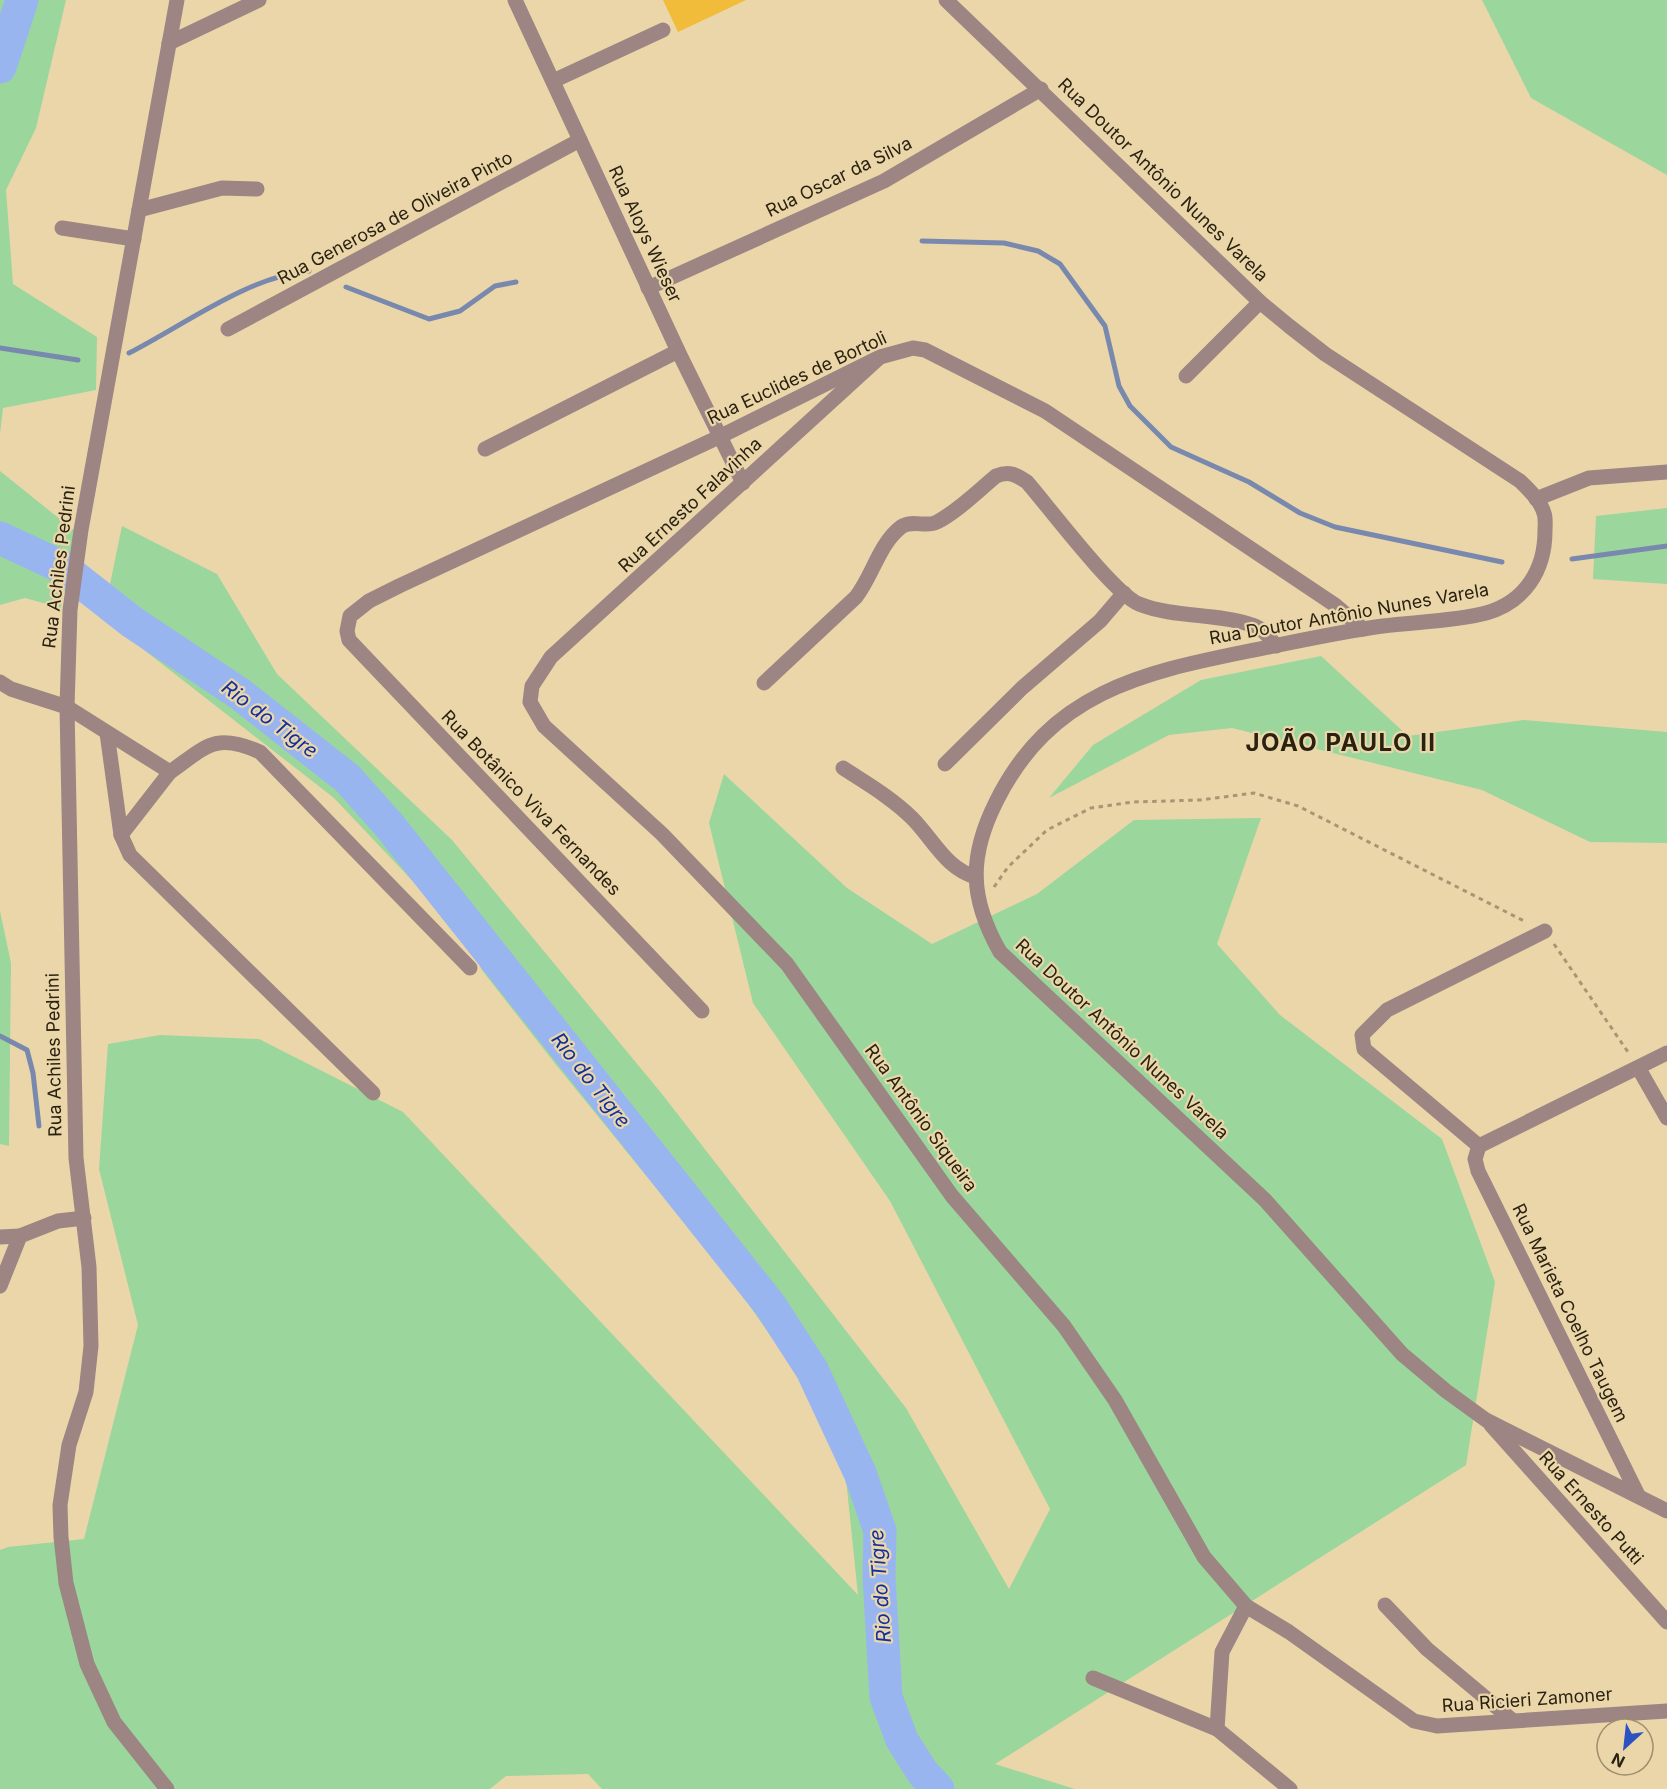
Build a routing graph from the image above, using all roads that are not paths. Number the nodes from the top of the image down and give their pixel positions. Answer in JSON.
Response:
{"nodes":[{"id":1,"x":177,"y":0,"type":"edge"},
{"id":2,"x":259,"y":0,"type":"edge"},
{"id":3,"x":515,"y":0,"type":"edge"},
{"id":4,"x":946,"y":0,"type":"edge"},
{"id":5,"x":663,"y":30,"type":"dead end"},
{"id":6,"x":169,"y":43,"type":"junction"},
{"id":7,"x":553,"y":81,"type":"junction"},
{"id":8,"x":1041,"y":89,"type":"junction"},
{"id":9,"x":580,"y":140,"type":"junction"},
{"id":10,"x":256,"y":189,"type":"dead end"},
{"id":11,"x":139,"y":210,"type":"junction"},
{"id":12,"x":62,"y":228,"type":"dead end"},
{"id":13,"x":134,"y":239,"type":"junction"},
{"id":14,"x":648,"y":288,"type":"junction"},
{"id":15,"x":1260,"y":302,"type":"junction"},
{"id":16,"x":228,"y":329,"type":"dead end"},
{"id":17,"x":678,"y":351,"type":"junction"},
{"id":18,"x":880,"y":357,"type":"junction"},
{"id":19,"x":1186,"y":376,"type":"dead end"},
{"id":20,"x":719,"y":437,"type":"junction"},
{"id":21,"x":485,"y":449,"type":"dead end"},
{"id":22,"x":1667,"y":472,"type":"edge"},
{"id":23,"x":743,"y":483,"type":"junction"},
{"id":24,"x":1536,"y":499,"type":"junction"},
{"id":25,"x":1124,"y":593,"type":"junction"},
{"id":26,"x":350,"y":616,"type":"joint"},
{"id":27,"x":1363,"y":629,"type":"junction"},
{"id":28,"x":1276,"y":646,"type":"junction"},
{"id":29,"x":0,"y":682,"type":"edge"},
{"id":30,"x":764,"y":683,"type":"dead end"},
{"id":31,"x":532,"y":686,"type":"joint"},
{"id":32,"x":67,"y":707,"type":"junction"},
{"id":33,"x":107,"y":733,"type":"junction"},
{"id":34,"x":945,"y":764,"type":"dead end"},
{"id":35,"x":843,"y":768,"type":"dead end"},
{"id":36,"x":170,"y":772,"type":"junction"},
{"id":37,"x":121,"y":835,"type":"junction"},
{"id":38,"x":976,"y":877,"type":"junction"},
{"id":39,"x":1545,"y":931,"type":"road end"},
{"id":40,"x":470,"y":968,"type":"dead end"},
{"id":41,"x":702,"y":1011,"type":"dead end"},
{"id":42,"x":1667,"y":1053,"type":"edge"},
{"id":43,"x":1640,"y":1069,"type":"junction"},
{"id":44,"x":373,"y":1093,"type":"dead end"},
{"id":45,"x":1667,"y":1118,"type":"edge"},
{"id":46,"x":1479,"y":1146,"type":"junction"},
{"id":47,"x":84,"y":1218,"type":"junction"},
{"id":48,"x":20,"y":1236,"type":"junction"},
{"id":49,"x":0,"y":1237,"type":"edge"},
{"id":50,"x":0,"y":1286,"type":"edge"},
{"id":51,"x":1486,"y":1420,"type":"junction"},
{"id":52,"x":1638,"y":1495,"type":"junction"},
{"id":53,"x":1667,"y":1511,"type":"edge"},
{"id":54,"x":1385,"y":1605,"type":"dead end"},
{"id":55,"x":1246,"y":1606,"type":"junction"},
{"id":56,"x":1667,"y":1622,"type":"edge"},
{"id":57,"x":1093,"y":1678,"type":"dead end"},
{"id":58,"x":1667,"y":1711,"type":"edge"},
{"id":59,"x":1512,"y":1720,"type":"junction"},
{"id":60,"x":1217,"y":1729,"type":"junction"},
{"id":61,"x":167,"y":1789,"type":"edge"},
{"id":62,"x":1290,"y":1789,"type":"edge"}],
"edges":[{"from":1,"to":6,"type":"street","name":"Rua Achiles Pedrini"},
{"from":2,"to":6,"type":"street"},
{"from":3,"to":7,"type":"street","name":"Rua Aloys Wieser"},
{"from":4,"to":8,"type":"street","name":"Rua Doutor Antônio Nunes Varela"},
{"from":5,"to":7,"type":"street"},
{"from":6,"to":11,"type":"street","name":"Rua Achiles Pedrini"},
{"from":7,"to":9,"type":"street","name":"Rua Aloys Wieser"},
{"from":8,"to":14,"type":"street","name":"Rua Oscar da Silva"},
{"from":8,"to":15,"type":"street","name":"Rua Doutor Antônio Nunes Varela"},
{"from":9,"to":14,"type":"street","name":"Rua Aloys Wieser"},
{"from":9,"to":16,"type":"street","name":"Rua Generosa de Oliveira Pinto"},
{"from":10,"to":11,"type":"street"},
{"from":11,"to":13,"type":"street","name":"Rua Achiles Pedrini"},
{"from":12,"to":13,"type":"street"},
{"from":13,"to":32,"type":"street","name":"Rua Achiles Pedrini"},
{"from":14,"to":17,"type":"street","name":"Rua Aloys Wieser"},
{"from":15,"to":19,"type":"street"},
{"from":15,"to":24,"type":"street","name":"Rua Doutor Antônio Nunes Varela"},
{"from":17,"to":20,"type":"street","name":"Rua Aloys Wieser"},
{"from":17,"to":21,"type":"street"},
{"from":18,"to":20,"type":"street","name":"Rua Euclides de Bortoli"},
{"from":18,"to":23,"type":"street","name":"Rua Ernesto Falavinha"},
{"from":18,"to":27,"type":"street","name":"Rua Euclides de Bortoli"},
{"from":20,"to":23,"type":"street","name":"Rua Aloys Wieser"},
{"from":20,"to":26,"type":"street","name":"Rua Euclides de Bortoli"},
{"from":22,"to":24,"type":"street"},
{"from":23,"to":31,"type":"street","name":"Rua Ernesto Falavinha"},
{"from":24,"to":27,"type":"street","name":"Rua Doutor Antônio Nunes Varela"},
{"from":25,"to":28,"type":"street"},
{"from":25,"to":30,"type":"street"},
{"from":25,"to":34,"type":"street"},
{"from":26,"to":41,"type":"street","name":"Rua Botânico Viva Fernandes"},
{"from":27,"to":28,"type":"street","name":"Rua Doutor Antônio Nunes Varela"},
{"from":28,"to":38,"type":"street","name":"Rua Doutor Antônio Nunes Varela"},
{"from":29,"to":32,"type":"street"},
{"from":31,"to":55,"type":"street","name":"Rua Antônio Siqueira"},
{"from":32,"to":33,"type":"street"},
{"from":32,"to":47,"type":"street","name":"Rua Achiles Pedrini"},
{"from":33,"to":36,"type":"street"},
{"from":33,"to":37,"type":"street"},
{"from":35,"to":38,"type":"street"},
{"from":36,"to":37,"type":"street"},
{"from":36,"to":40,"type":"street"},
{"from":37,"to":44,"type":"street"},
{"from":38,"to":51,"type":"street","name":"Rua Doutor Antônio Nunes Varela"},
{"from":39,"to":46,"type":"street"},
{"from":42,"to":43,"type":"street"},
{"from":43,"to":45,"type":"street"},
{"from":43,"to":46,"type":"street"},
{"from":46,"to":52,"type":"street","name":"Rua Marieta Coelho Taugem"},
{"from":47,"to":48,"type":"street"},
{"from":47,"to":61,"type":"street","name":"Rua Achiles Pedrini"},
{"from":48,"to":49,"type":"street"},
{"from":48,"to":50,"type":"street"},
{"from":51,"to":52,"type":"street","name":"Rua Doutor Antônio Nunes Varela"},
{"from":51,"to":56,"type":"street","name":"Rua Ernesto Putti"},
{"from":52,"to":53,"type":"street","name":"Rua Doutor Antônio Nunes Varela"},
{"from":54,"to":59,"type":"street"},
{"from":55,"to":59,"type":"street","name":"Rua Ricieri Zamoner"},
{"from":55,"to":60,"type":"street"},
{"from":57,"to":60,"type":"street"},
{"from":58,"to":59,"type":"street","name":"Rua Ricieri Zamoner"},
{"from":60,"to":62,"type":"street"}]}
